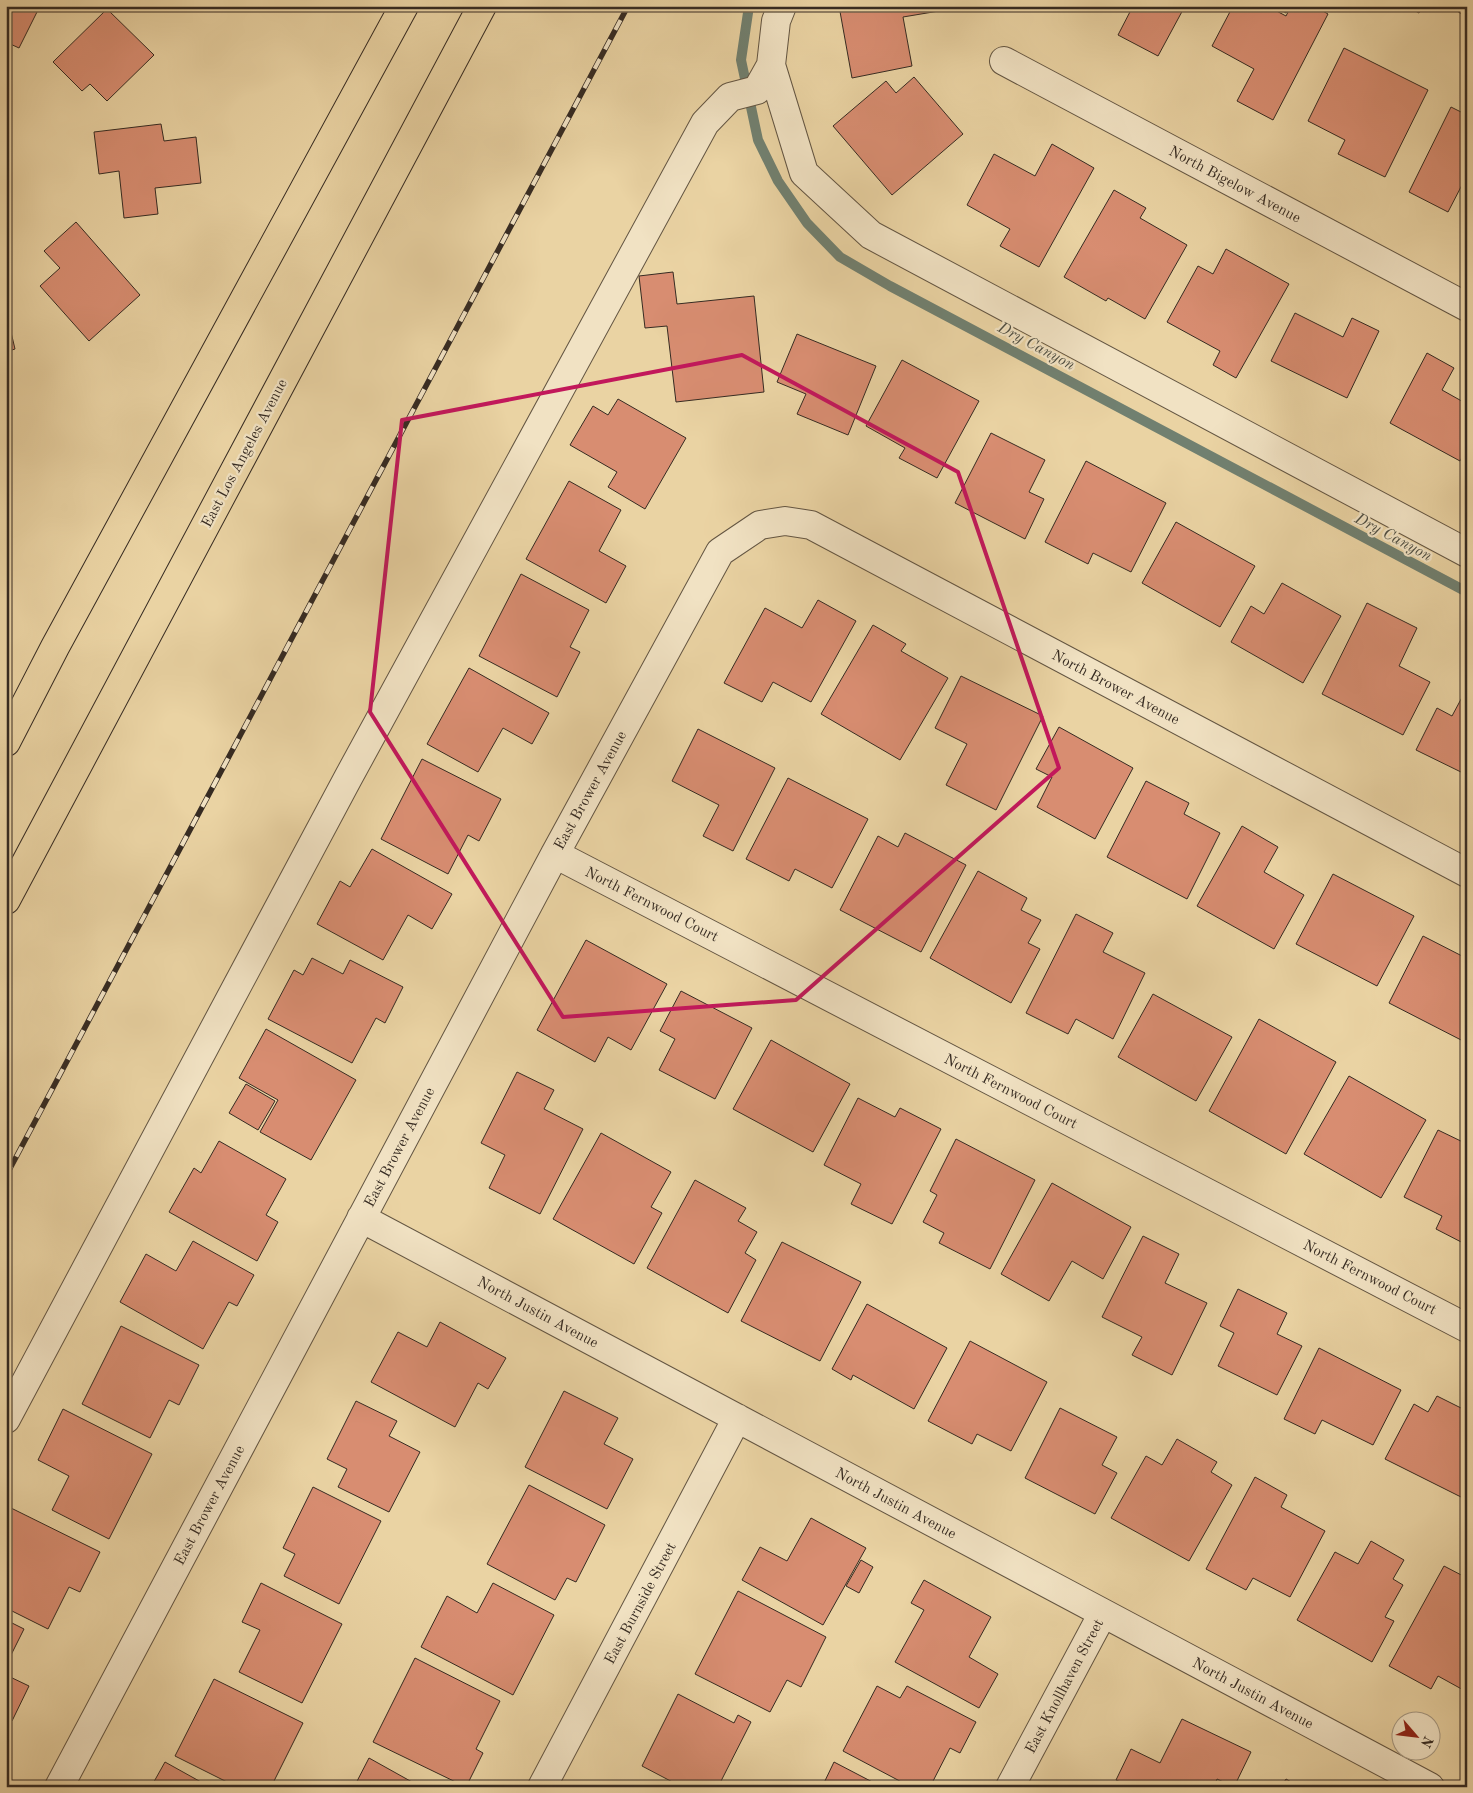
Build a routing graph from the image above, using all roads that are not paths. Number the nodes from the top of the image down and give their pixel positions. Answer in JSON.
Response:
{"nodes":[{"id":1,"x":404,"y":6,"type":"edge"},
{"id":2,"x":482,"y":6,"type":"edge"},
{"id":3,"x":782,"y":6,"type":"edge"},
{"id":4,"x":1004,"y":60,"type":"dead end"},
{"id":5,"x":771,"y":66,"type":"junction"},
{"id":6,"x":1467,"y":307,"type":"edge"},
{"id":7,"x":760,"y":526,"type":"joint"},
{"id":8,"x":1467,"y":553,"type":"edge"},
{"id":9,"x":6,"y":742,"type":"edge"},
{"id":10,"x":555,"y":854,"type":"junction"},
{"id":11,"x":1467,"y":873,"type":"edge"},
{"id":12,"x":6,"y":900,"type":"edge"},
{"id":13,"x":361,"y":1218,"type":"junction"},
{"id":14,"x":1467,"y":1328,"type":"edge"},
{"id":15,"x":738,"y":1418,"type":"junction"},
{"id":16,"x":6,"y":1419,"type":"edge"},
{"id":17,"x":1103,"y":1613,"type":"junction"},
{"id":18,"x":59,"y":1787,"type":"edge"},
{"id":19,"x":542,"y":1787,"type":"edge"},
{"id":20,"x":1010,"y":1787,"type":"edge"},
{"id":21,"x":1430,"y":1787,"type":"edge"}],
"edges":[{"from":1,"to":9,"type":"main road"},
{"from":2,"to":12,"type":"main road","name":"East Los Angeles Avenue"},
{"from":3,"to":5,"type":"street"},
{"from":4,"to":6,"type":"street","name":"North Bigelow Avenue"},
{"from":5,"to":8,"type":"street"},
{"from":5,"to":16,"type":"street"},
{"from":7,"to":10,"type":"street","name":"East Brower Avenue"},
{"from":7,"to":11,"type":"street","name":"North Brower Avenue"},
{"from":10,"to":13,"type":"street","name":"East Brower Avenue"},
{"from":10,"to":14,"type":"street","name":"North Fernwood Court"},
{"from":13,"to":15,"type":"street","name":"North Justin Avenue"},
{"from":13,"to":18,"type":"street","name":"East Brower Avenue"},
{"from":15,"to":17,"type":"street","name":"North Justin Avenue"},
{"from":15,"to":19,"type":"street","name":"East Burnside Street"},
{"from":17,"to":20,"type":"street","name":"East Knollhaven Street"},
{"from":17,"to":21,"type":"street","name":"North Justin Avenue"}]}
